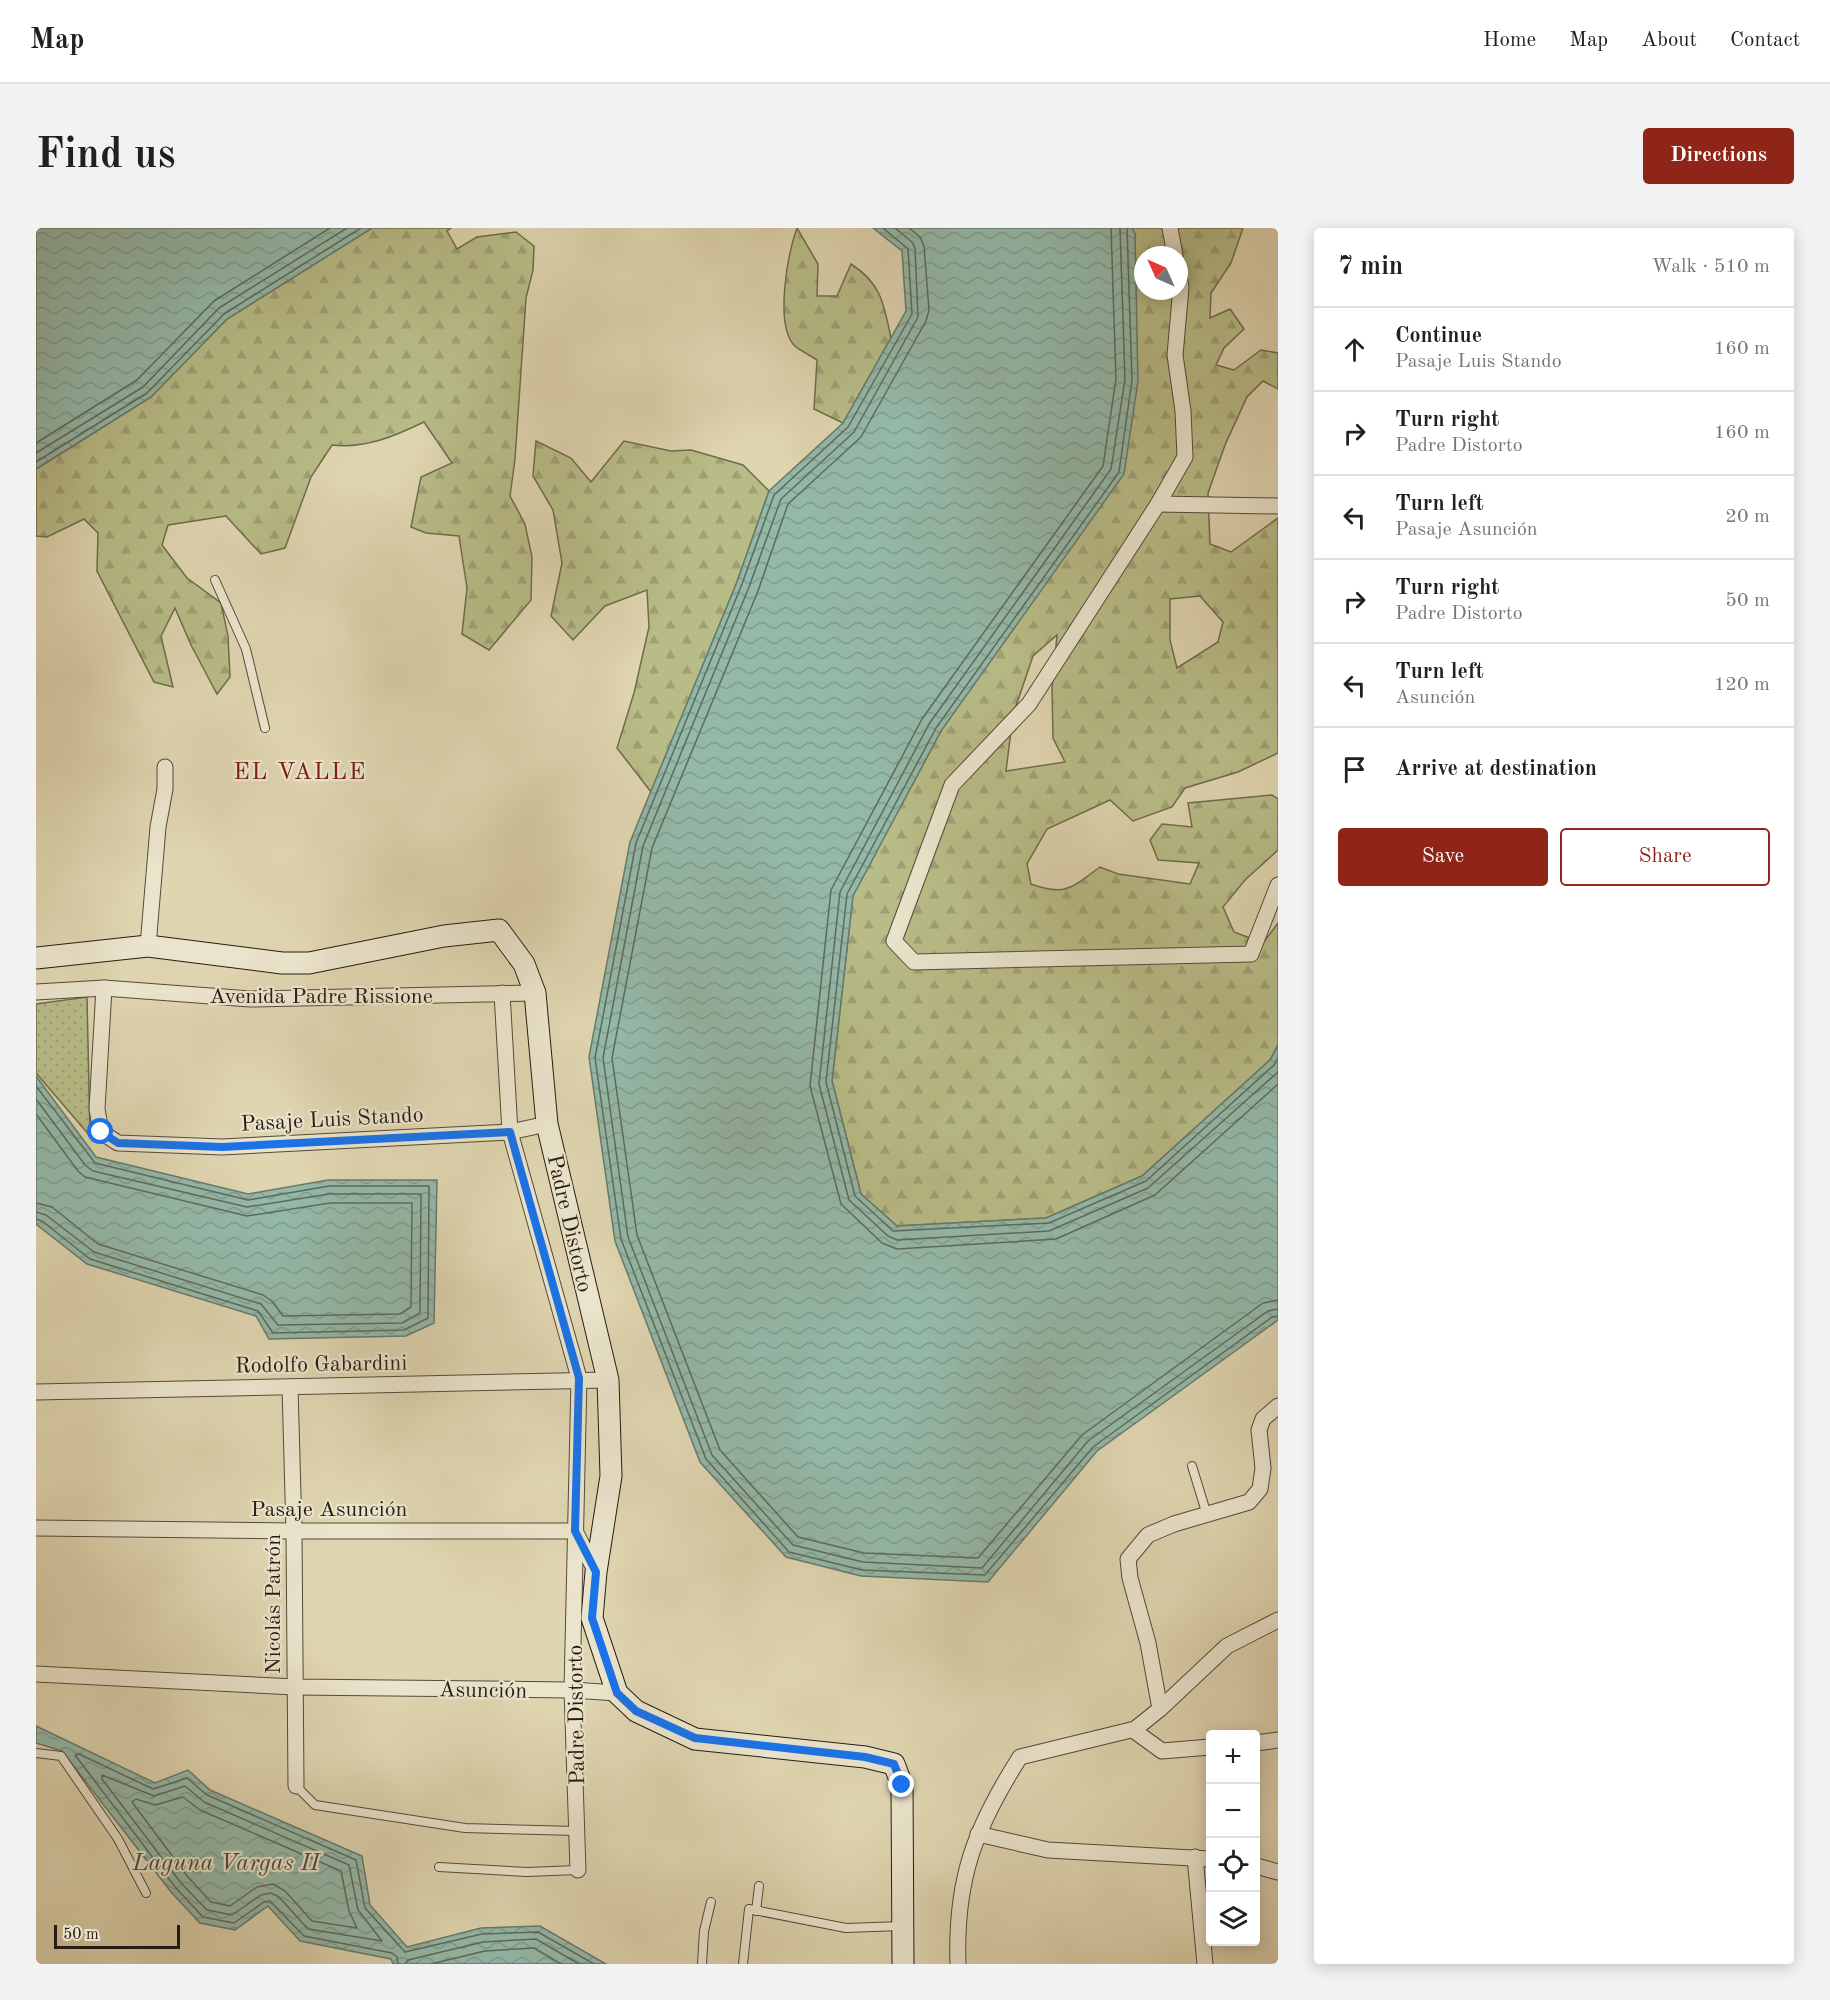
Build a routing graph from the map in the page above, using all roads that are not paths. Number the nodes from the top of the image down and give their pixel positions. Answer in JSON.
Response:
{"nodes":[{"id":1,"x":1170,"y":228,"type":"edge"},
{"id":2,"x":1173,"y":246,"type":"edge"},
{"id":3,"x":1180,"y":300,"type":"edge"},
{"id":4,"x":1158,"y":504,"type":"junction"},
{"id":5,"x":1278,"y":506,"type":"edge"},
{"id":6,"x":215,"y":580,"type":"dead end"},
{"id":7,"x":265,"y":728,"type":"dead end"},
{"id":8,"x":165,"y":767,"type":"dead end"},
{"id":9,"x":1278,"y":885,"type":"edge"},
{"id":10,"x":148,"y":946,"type":"junction"},
{"id":11,"x":36,"y":958,"type":"edge"},
{"id":12,"x":524,"y":964,"type":"joint"},
{"id":13,"x":104,"y":988,"type":"junction"},
{"id":14,"x":36,"y":992,"type":"edge"},
{"id":15,"x":502,"y":993,"type":"junction"},
{"id":16,"x":535,"y":993,"type":"junction"},
{"id":17,"x":548,"y":1124,"type":"junction"},
{"id":18,"x":510,"y":1132,"type":"junction"},
{"id":19,"x":579,"y":1378,"type":"junction"},
{"id":20,"x":608,"y":1380,"type":"junction"},
{"id":21,"x":290,"y":1386,"type":"junction"},
{"id":22,"x":36,"y":1392,"type":"edge"},
{"id":23,"x":1278,"y":1406,"type":"edge"},
{"id":24,"x":1192,"y":1466,"type":"dead end"},
{"id":25,"x":1207,"y":1515,"type":"junction"},
{"id":26,"x":36,"y":1528,"type":"edge"},
{"id":27,"x":294,"y":1531,"type":"junction"},
{"id":28,"x":575,"y":1531,"type":"junction"},
{"id":29,"x":596,"y":1572,"type":"junction"},
{"id":30,"x":1278,"y":1620,"type":"edge"},
{"id":31,"x":36,"y":1674,"type":"edge"},
{"id":32,"x":295,"y":1687,"type":"junction"},
{"id":33,"x":572,"y":1690,"type":"junction"},
{"id":34,"x":617,"y":1693,"type":"junction"},
{"id":35,"x":1160,"y":1709,"type":"junction"},
{"id":36,"x":1132,"y":1730,"type":"junction"},
{"id":37,"x":1278,"y":1740,"type":"edge"},
{"id":38,"x":1260,"y":1742,"type":"edge"},
{"id":39,"x":1206,"y":1747,"type":"edge"},
{"id":40,"x":36,"y":1753,"type":"edge"},
{"id":41,"x":296,"y":1786,"type":"joint"},
{"id":42,"x":577,"y":1831,"type":"junction"},
{"id":43,"x":978,"y":1834,"type":"junction"},
{"id":44,"x":1203,"y":1858,"type":"edge"},
{"id":45,"x":439,"y":1867,"type":"dead end"},
{"id":46,"x":1260,"y":1867,"type":"edge"},
{"id":47,"x":578,"y":1870,"type":"joint"},
{"id":48,"x":1278,"y":1872,"type":"edge"},
{"id":49,"x":759,"y":1886,"type":"dead end"},
{"id":50,"x":146,"y":1893,"type":"dead end"},
{"id":51,"x":711,"y":1902,"type":"dead end"},
{"id":52,"x":756,"y":1911,"type":"junction"},
{"id":53,"x":903,"y":1925,"type":"junction"},
{"id":54,"x":702,"y":1964,"type":"edge"},
{"id":55,"x":743,"y":1964,"type":"edge"},
{"id":56,"x":903,"y":1964,"type":"edge"},
{"id":57,"x":958,"y":1964,"type":"edge"},
{"id":58,"x":1205,"y":1964,"type":"edge"}],
"edges":[{"from":1,"to":2,"type":"street"},
{"from":3,"to":4,"type":"street"},
{"from":4,"to":5,"type":"street"},
{"from":4,"to":9,"type":"street"},
{"from":6,"to":7,"type":"lane"},
{"from":8,"to":10,"type":"street"},
{"from":10,"to":11,"type":"street","name":"Avenida Padre Rissione"},
{"from":10,"to":12,"type":"street","name":"Avenida Padre Rissione"},
{"from":12,"to":16,"type":"street","name":"Padre Distorto"},
{"from":13,"to":14,"type":"street","name":"Avenida Padre Rissione"},
{"from":13,"to":15,"type":"street","name":"Avenida Padre Rissione"},
{"from":13,"to":18,"type":"street","name":"Pasaje Luis Stando"},
{"from":15,"to":16,"type":"street","name":"Avenida Padre Rissione"},
{"from":15,"to":18,"type":"street","name":"Padre Distorto"},
{"from":16,"to":17,"type":"street","name":"Padre Distorto"},
{"from":17,"to":18,"type":"street","name":"Pasaje Luis Stando"},
{"from":17,"to":20,"type":"street","name":"Padre Distorto"},
{"from":18,"to":19,"type":"street","name":"Padre Distorto"},
{"from":19,"to":20,"type":"street","name":"Rodolfo Gabardini"},
{"from":19,"to":21,"type":"street","name":"Rodolfo Gabardini"},
{"from":19,"to":28,"type":"street","name":"Padre Distorto"},
{"from":20,"to":29,"type":"street","name":"Padre Distorto"},
{"from":21,"to":22,"type":"street","name":"Rodolfo Gabardini"},
{"from":21,"to":27,"type":"street","name":"Nicolás Patrón"},
{"from":23,"to":25,"type":"street"},
{"from":24,"to":25,"type":"lane"},
{"from":25,"to":35,"type":"street"},
{"from":26,"to":27,"type":"street","name":"Pasaje Asunción"},
{"from":27,"to":28,"type":"street","name":"Pasaje Asunción"},
{"from":27,"to":32,"type":"street","name":"Nicolás Patrón"},
{"from":28,"to":29,"type":"street"},
{"from":28,"to":33,"type":"street","name":"Padre Distorto"},
{"from":29,"to":34,"type":"street","name":"Padre Distorto"},
{"from":30,"to":35,"type":"street"},
{"from":31,"to":32,"type":"street","name":"Asunción"},
{"from":32,"to":33,"type":"street","name":"Asunción"},
{"from":32,"to":41,"type":"street","name":"Nicolás Patrón"},
{"from":33,"to":34,"type":"street","name":"Asunción"},
{"from":33,"to":42,"type":"street","name":"Padre Distorto"},
{"from":34,"to":53,"type":"street"},
{"from":35,"to":36,"type":"street"},
{"from":36,"to":39,"type":"street"},
{"from":36,"to":43,"type":"street"},
{"from":37,"to":38,"type":"street"},
{"from":40,"to":50,"type":"lane"},
{"from":41,"to":42,"type":"lane"},
{"from":42,"to":47,"type":"street","name":"Padre Distorto"},
{"from":43,"to":44,"type":"street"},
{"from":43,"to":57,"type":"street"},
{"from":44,"to":58,"type":"street"},
{"from":45,"to":47,"type":"lane"},
{"from":46,"to":48,"type":"street"},
{"from":49,"to":52,"type":"lane"},
{"from":51,"to":54,"type":"lane"},
{"from":52,"to":53,"type":"lane"},
{"from":52,"to":55,"type":"lane"},
{"from":53,"to":56,"type":"street"}]}
